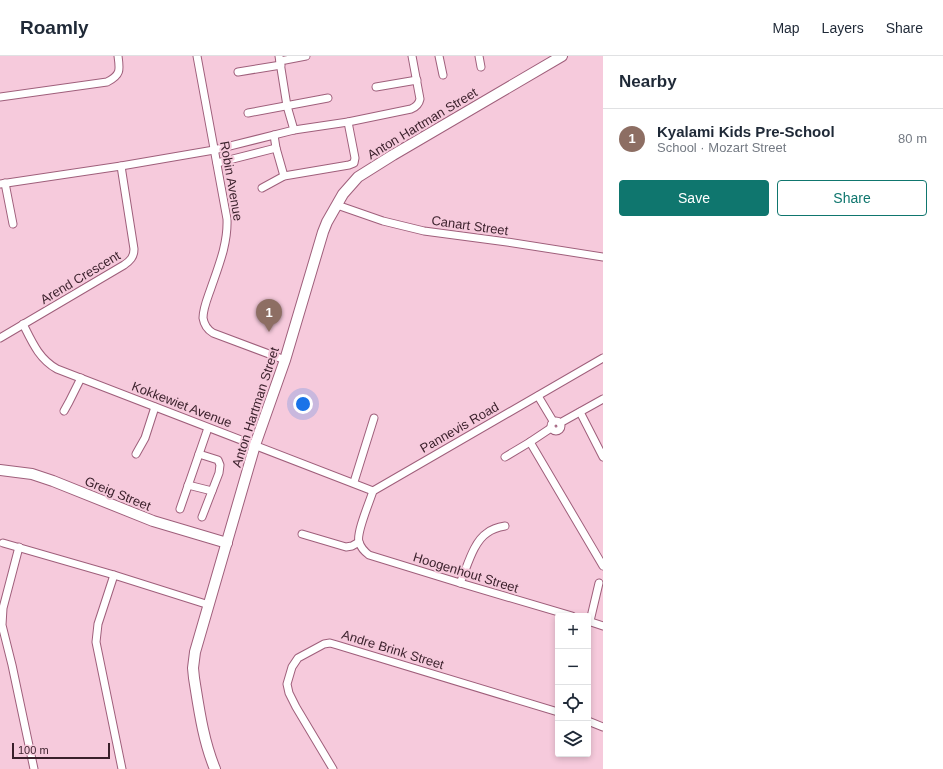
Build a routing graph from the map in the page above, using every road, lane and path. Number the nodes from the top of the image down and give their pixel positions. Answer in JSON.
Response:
{"nodes":[{"id":1,"x":118,"y":56,"type":"edge"},
{"id":2,"x":197,"y":56,"type":"edge"},
{"id":3,"x":306,"y":56,"type":"edge"},
{"id":4,"x":412,"y":56,"type":"edge"},
{"id":5,"x":439,"y":56,"type":"edge"},
{"id":6,"x":479,"y":56,"type":"edge"},
{"id":7,"x":562,"y":56,"type":"edge"},
{"id":8,"x":280,"y":61,"type":"edge"},
{"id":9,"x":481,"y":67,"type":"dead end"},
{"id":10,"x":238,"y":72,"type":"dead end"},
{"id":11,"x":443,"y":75,"type":"dead end"},
{"id":12,"x":417,"y":80,"type":"junction"},
{"id":13,"x":376,"y":87,"type":"dead end"},
{"id":14,"x":0,"y":97,"type":"edge"},
{"id":15,"x":328,"y":98,"type":"dead end"},
{"id":16,"x":287,"y":106,"type":"junction"},
{"id":17,"x":248,"y":113,"type":"dead end"},
{"id":18,"x":348,"y":122,"type":"junction"},
{"id":19,"x":294,"y":130,"type":"junction"},
{"id":20,"x":274,"y":135,"type":"junction"},
{"id":21,"x":276,"y":148,"type":"junction"},
{"id":22,"x":214,"y":150,"type":"junction"},
{"id":23,"x":217,"y":163,"type":"junction"},
{"id":24,"x":122,"y":166,"type":"junction"},
{"id":25,"x":284,"y":176,"type":"junction"},
{"id":26,"x":2,"y":183,"type":"edge"},
{"id":27,"x":262,"y":188,"type":"dead end"},
{"id":28,"x":337,"y":206,"type":"junction"},
{"id":29,"x":14,"y":224,"type":"dead end"},
{"id":30,"x":603,"y":257,"type":"edge"},
{"id":31,"x":23,"y":324,"type":"junction"},
{"id":32,"x":0,"y":338,"type":"edge"},
{"id":33,"x":603,"y":358,"type":"edge"},
{"id":34,"x":285,"y":360,"type":"junction"},
{"id":35,"x":81,"y":378,"type":"junction"},
{"id":36,"x":538,"y":396,"type":"junction"},
{"id":37,"x":603,"y":399,"type":"edge"},
{"id":38,"x":155,"y":407,"type":"junction"},
{"id":39,"x":64,"y":411,"type":"dead end"},
{"id":40,"x":580,"y":412,"type":"junction"},
{"id":41,"x":374,"y":418,"type":"dead end"},
{"id":42,"x":555,"y":424,"type":"junction"},
{"id":43,"x":208,"y":428,"type":"junction"},
{"id":44,"x":530,"y":442,"type":"junction"},
{"id":45,"x":255,"y":446,"type":"junction"},
{"id":46,"x":136,"y":454,"type":"dead end"},
{"id":47,"x":199,"y":454,"type":"junction"},
{"id":48,"x":505,"y":457,"type":"dead end"},
{"id":49,"x":603,"y":457,"type":"edge"},
{"id":50,"x":0,"y":470,"type":"edge"},
{"id":51,"x":354,"y":482,"type":"junction"},
{"id":52,"x":188,"y":484,"type":"junction"},
{"id":53,"x":212,"y":491,"type":"junction"},
{"id":54,"x":373,"y":491,"type":"junction"},
{"id":55,"x":180,"y":509,"type":"dead end"},
{"id":56,"x":202,"y":518,"type":"dead end"},
{"id":57,"x":505,"y":526,"type":"dead end"},
{"id":58,"x":302,"y":534,"type":"dead end"},
{"id":59,"x":359,"y":542,"type":"junction"},
{"id":60,"x":227,"y":543,"type":"junction"},
{"id":61,"x":3,"y":544,"type":"dead end"},
{"id":62,"x":18,"y":547,"type":"junction"},
{"id":63,"x":603,"y":566,"type":"edge"},
{"id":64,"x":114,"y":575,"type":"junction"},
{"id":65,"x":460,"y":583,"type":"junction"},
{"id":66,"x":599,"y":583,"type":"dead end"},
{"id":67,"x":208,"y":605,"type":"junction"},
{"id":68,"x":562,"y":613,"type":"edge"},
{"id":69,"x":591,"y":613,"type":"edge"},
{"id":70,"x":591,"y":622,"type":"edge"},
{"id":71,"x":603,"y":626,"type":"edge"},
{"id":72,"x":555,"y":711,"type":"edge"},
{"id":73,"x":591,"y":722,"type":"edge"},
{"id":74,"x":603,"y":727,"type":"edge"},
{"id":75,"x":34,"y":769,"type":"edge"},
{"id":76,"x":122,"y":769,"type":"edge"},
{"id":77,"x":215,"y":769,"type":"edge"},
{"id":78,"x":333,"y":769,"type":"edge"}],
"edges":[{"from":1,"to":14,"type":"street"},
{"from":2,"to":22,"type":"street","name":"Robin Avenue"},
{"from":3,"to":8,"type":"street"},
{"from":4,"to":12,"type":"street"},
{"from":5,"to":11,"type":"street"},
{"from":6,"to":9,"type":"street"},
{"from":7,"to":28,"type":"street","name":"Anton Hartman Street"},
{"from":8,"to":10,"type":"street"},
{"from":8,"to":16,"type":"street"},
{"from":12,"to":13,"type":"street"},
{"from":12,"to":18,"type":"street"},
{"from":15,"to":16,"type":"street"},
{"from":16,"to":17,"type":"street"},
{"from":16,"to":19,"type":"street"},
{"from":18,"to":19,"type":"street"},
{"from":18,"to":25,"type":"street"},
{"from":19,"to":20,"type":"street"},
{"from":20,"to":21,"type":"street"},
{"from":20,"to":22,"type":"street"},
{"from":21,"to":23,"type":"street"},
{"from":21,"to":25,"type":"street"},
{"from":22,"to":23,"type":"street","name":"Robin Avenue"},
{"from":22,"to":24,"type":"street"},
{"from":23,"to":34,"type":"street","name":"Robin Avenue"},
{"from":24,"to":26,"type":"street"},
{"from":24,"to":31,"type":"street","name":"Arend Crescent"},
{"from":25,"to":27,"type":"street"},
{"from":26,"to":29,"type":"street"},
{"from":28,"to":30,"type":"street","name":"Canart Street"},
{"from":28,"to":34,"type":"street","name":"Anton Hartman Street"},
{"from":31,"to":32,"type":"street","name":"Arend Crescent"},
{"from":31,"to":35,"type":"street","name":"Kokkewiet Avenue"},
{"from":33,"to":36,"type":"street","name":"Pannevis Road"},
{"from":34,"to":45,"type":"street","name":"Anton Hartman Street"},
{"from":35,"to":38,"type":"street","name":"Kokkewiet Avenue"},
{"from":35,"to":39,"type":"street"},
{"from":36,"to":42,"type":"street"},
{"from":36,"to":54,"type":"street","name":"Pannevis Road"},
{"from":37,"to":40,"type":"street"},
{"from":38,"to":43,"type":"street","name":"Kokkewiet Avenue"},
{"from":38,"to":46,"type":"street"},
{"from":40,"to":42,"type":"street"},
{"from":40,"to":49,"type":"street"},
{"from":41,"to":51,"type":"street"},
{"from":42,"to":44,"type":"street"},
{"from":43,"to":45,"type":"street","name":"Kokkewiet Avenue"},
{"from":43,"to":47,"type":"street"},
{"from":44,"to":48,"type":"street"},
{"from":44,"to":63,"type":"street"},
{"from":45,"to":51,"type":"street","name":"Kokkewiet Avenue"},
{"from":45,"to":60,"type":"street","name":"Anton Hartman Street"},
{"from":47,"to":52,"type":"street"},
{"from":47,"to":53,"type":"street"},
{"from":50,"to":60,"type":"street","name":"Greig Street"},
{"from":51,"to":54,"type":"street","name":"Kokkewiet Avenue"},
{"from":52,"to":53,"type":"street"},
{"from":52,"to":55,"type":"street"},
{"from":53,"to":56,"type":"street"},
{"from":54,"to":59,"type":"street"},
{"from":57,"to":65,"type":"street"},
{"from":58,"to":59,"type":"street"},
{"from":59,"to":65,"type":"street","name":"Hoogenhout Street"},
{"from":60,"to":67,"type":"street","name":"Anton Hartman Street"},
{"from":61,"to":62,"type":"street"},
{"from":62,"to":64,"type":"street"},
{"from":62,"to":75,"type":"street"},
{"from":64,"to":67,"type":"street"},
{"from":64,"to":76,"type":"street"},
{"from":65,"to":68,"type":"street","name":"Hoogenhout Street"},
{"from":66,"to":69,"type":"street"},
{"from":67,"to":77,"type":"street","name":"Anton Hartman Street"},
{"from":70,"to":71,"type":"street"},
{"from":72,"to":78,"type":"street","name":"Andre Brink Street"},
{"from":73,"to":74,"type":"street"}]}
